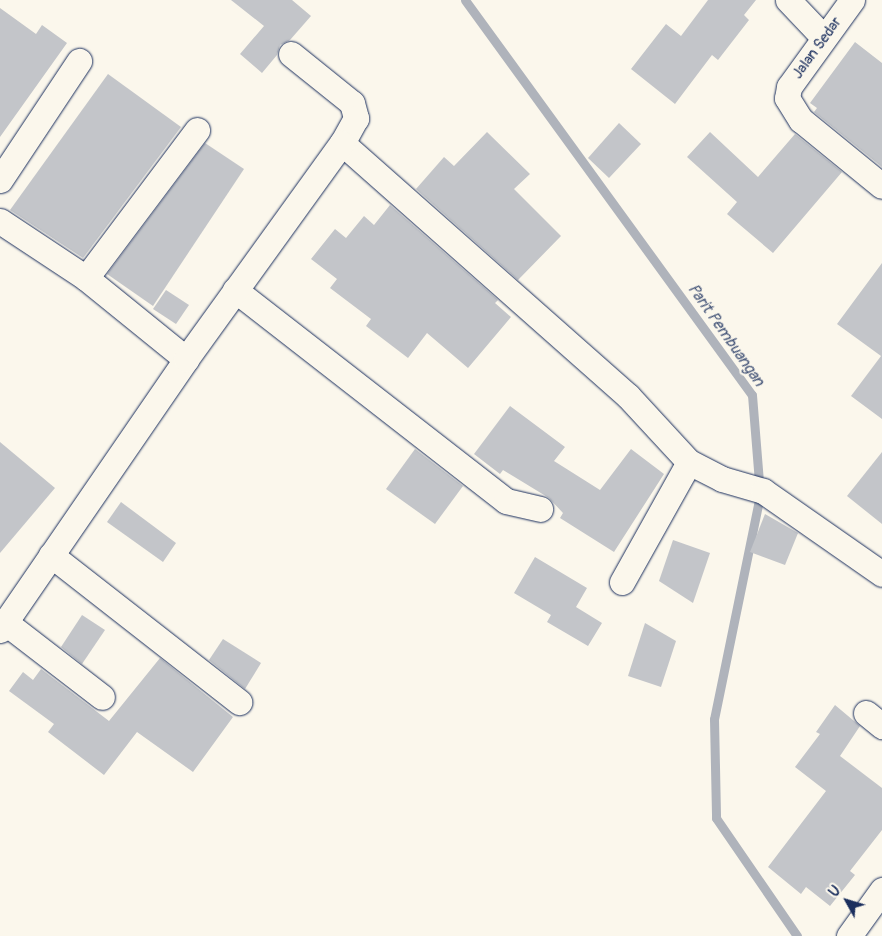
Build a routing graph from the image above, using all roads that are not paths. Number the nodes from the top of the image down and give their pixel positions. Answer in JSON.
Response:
{"nodes":[{"id":1,"x":788,"y":0,"type":"edge"},
{"id":2,"x":852,"y":0,"type":"edge"},
{"id":3,"x":824,"y":38,"type":"junction"},
{"id":4,"x":291,"y":54,"type":"dead end"},
{"id":5,"x":79,"y":61,"type":"dead end"},
{"id":6,"x":197,"y":130,"type":"dead end"},
{"id":7,"x":342,"y":143,"type":"junction"},
{"id":8,"x":0,"y":180,"type":"edge"},
{"id":9,"x":882,"y":186,"type":"edge"},
{"id":10,"x":0,"y":221,"type":"edge"},
{"id":11,"x":86,"y":278,"type":"junction"},
{"id":12,"x":236,"y":290,"type":"junction"},
{"id":13,"x":186,"y":358,"type":"junction"},
{"id":14,"x":689,"y":462,"type":"junction"},
{"id":15,"x":540,"y":509,"type":"dead end"},
{"id":16,"x":51,"y":555,"type":"junction"},
{"id":17,"x":882,"y":574,"type":"edge"},
{"id":18,"x":622,"y":582,"type":"dead end"},
{"id":19,"x":3,"y":626,"type":"edge"},
{"id":20,"x":102,"y":697,"type":"dead end"},
{"id":21,"x":239,"y":702,"type":"dead end"},
{"id":22,"x":882,"y":890,"type":"edge"},
{"id":23,"x":849,"y":936,"type":"edge"}],
"edges":[{"from":1,"to":3,"type":"street"},
{"from":2,"to":3,"type":"street","name":"Jalan Sedar"},
{"from":3,"to":9,"type":"street","name":"Jalan Sedar"},
{"from":4,"to":7,"type":"street"},
{"from":5,"to":8,"type":"street"},
{"from":6,"to":11,"type":"street"},
{"from":7,"to":12,"type":"street"},
{"from":7,"to":14,"type":"street"},
{"from":10,"to":11,"type":"street"},
{"from":11,"to":13,"type":"street"},
{"from":12,"to":13,"type":"street"},
{"from":12,"to":15,"type":"street"},
{"from":13,"to":16,"type":"street"},
{"from":14,"to":17,"type":"street"},
{"from":14,"to":18,"type":"street"},
{"from":16,"to":19,"type":"street"},
{"from":16,"to":21,"type":"street"},
{"from":19,"to":20,"type":"street"},
{"from":22,"to":23,"type":"street"}]}
